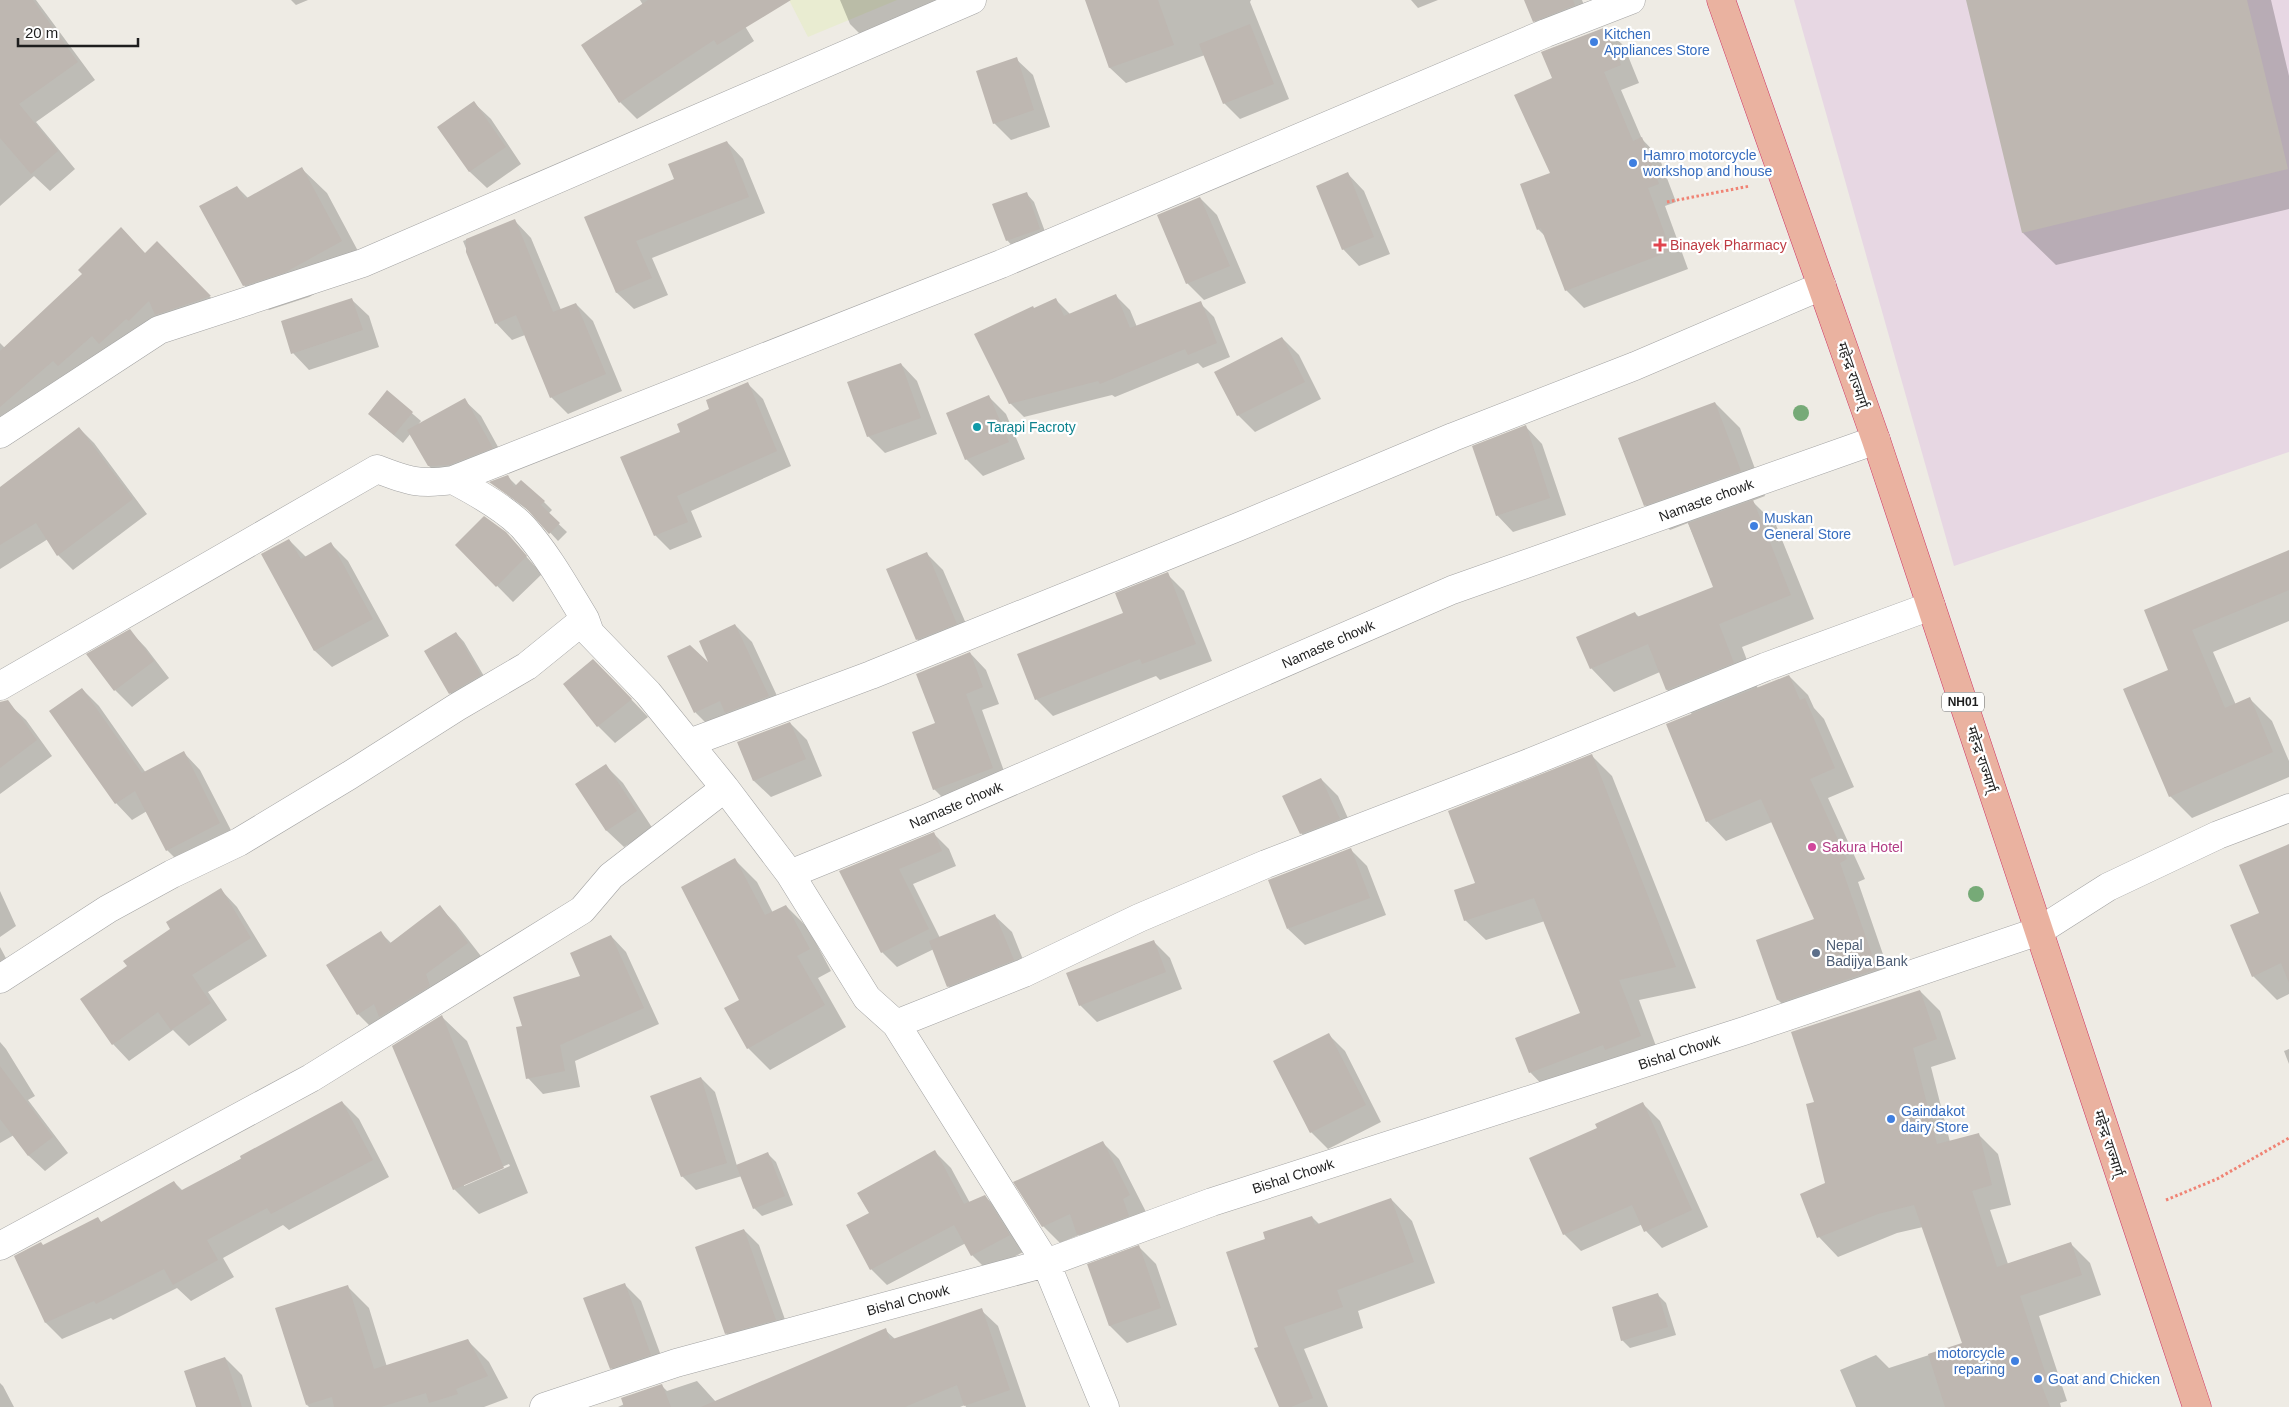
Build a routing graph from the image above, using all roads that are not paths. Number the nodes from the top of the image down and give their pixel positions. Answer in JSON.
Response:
{"nodes":[{"id":1,"x":972,"y":0,"type":"edge"},
{"id":2,"x":1631,"y":0,"type":"edge"},
{"id":3,"x":1721,"y":0,"type":"edge"},
{"id":4,"x":1822,"y":286,"type":"junction"},
{"id":5,"x":0,"y":434,"type":"edge"},
{"id":6,"x":1876,"y":440,"type":"junction"},
{"id":7,"x":453,"y":480,"type":"junction"},
{"id":8,"x":1931,"y":606,"type":"junction"},
{"id":9,"x":585,"y":619,"type":"junction"},
{"id":10,"x":0,"y":686,"type":"edge"},
{"id":11,"x":689,"y":743,"type":"junction"},
{"id":12,"x":725,"y":788,"type":"junction"},
{"id":13,"x":2289,"y":808,"type":"edge"},
{"id":14,"x":790,"y":874,"type":"junction"},
{"id":15,"x":2039,"y":931,"type":"junction"},
{"id":16,"x":0,"y":979,"type":"edge"},
{"id":17,"x":896,"y":1024,"type":"junction"},
{"id":18,"x":0,"y":1246,"type":"edge"},
{"id":19,"x":1046,"y":1263,"type":"junction"},
{"id":20,"x":544,"y":1407,"type":"edge"},
{"id":21,"x":1105,"y":1407,"type":"edge"},
{"id":22,"x":2197,"y":1407,"type":"edge"}],
"edges":[{"from":1,"to":5,"type":"street"},
{"from":2,"to":7,"type":"street"},
{"from":3,"to":4,"type":"highway","name":"महेन्द्र राज्मार्ग्","number":"NH01"},
{"from":4,"to":6,"type":"highway","name":"महेन्द्र राज्मार्ग्","number":"NH01"},
{"from":4,"to":11,"type":"street"},
{"from":6,"to":8,"type":"highway","name":"महेन्द्र राज्मार्ग्","number":"NH01"},
{"from":6,"to":14,"type":"street","name":"Namaste chowk"},
{"from":7,"to":9,"type":"street"},
{"from":7,"to":10,"type":"street"},
{"from":8,"to":15,"type":"highway","name":"महेन्द्र राज्मार्ग्","number":"NH01"},
{"from":8,"to":17,"type":"street"},
{"from":9,"to":11,"type":"street"},
{"from":9,"to":16,"type":"street"},
{"from":11,"to":12,"type":"street"},
{"from":12,"to":14,"type":"street"},
{"from":12,"to":18,"type":"street"},
{"from":13,"to":15,"type":"street","name":"Bishal Chowk"},
{"from":14,"to":17,"type":"street"},
{"from":15,"to":19,"type":"street","name":"Bishal Chowk"},
{"from":15,"to":22,"type":"highway","name":"महेन्द्र राज्मार्ग्","number":"NH01"},
{"from":17,"to":19,"type":"street"},
{"from":19,"to":20,"type":"street","name":"Bishal Chowk"},
{"from":19,"to":21,"type":"street"}]}
